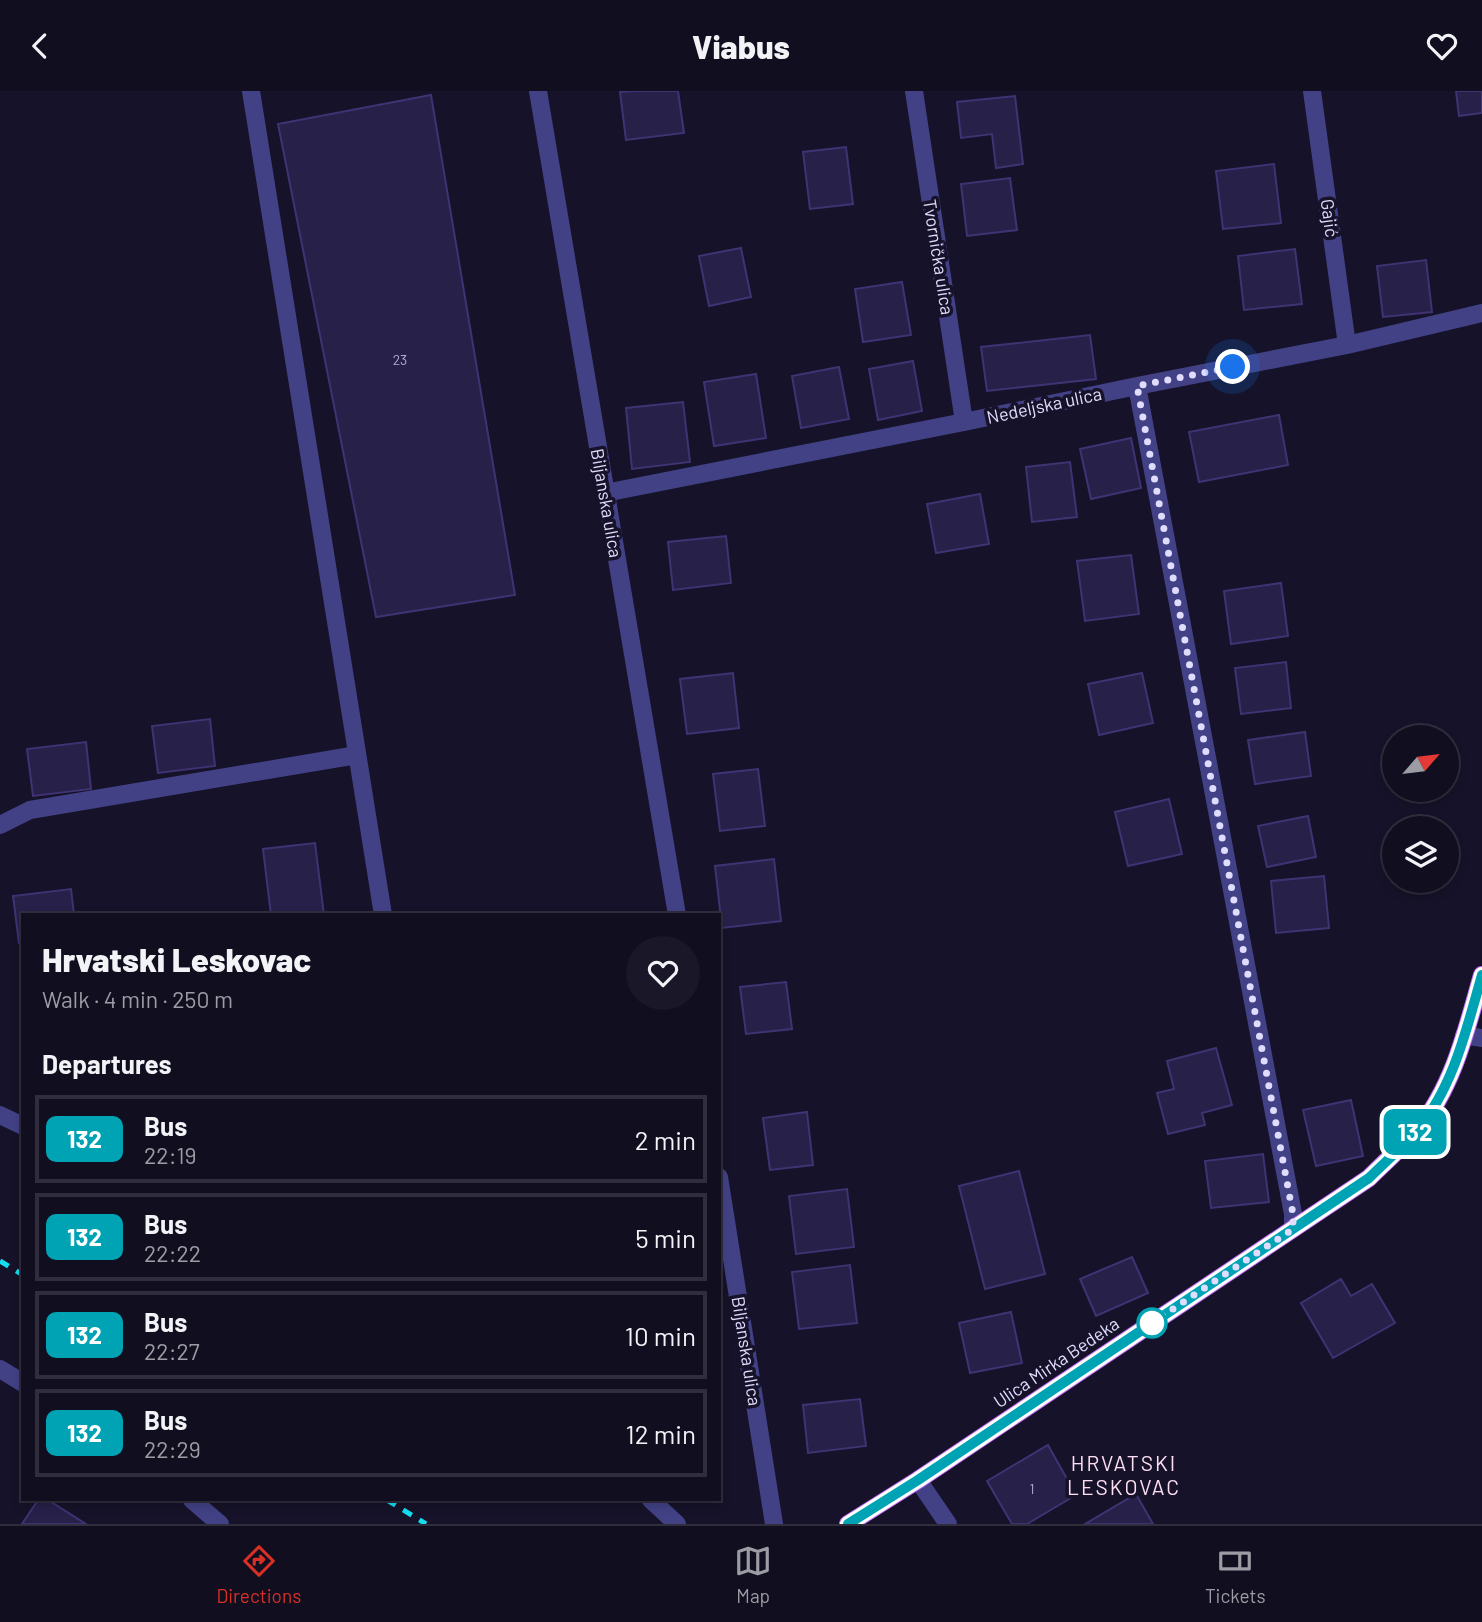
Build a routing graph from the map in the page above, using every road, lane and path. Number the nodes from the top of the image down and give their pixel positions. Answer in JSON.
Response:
{"nodes":[{"id":1,"x":251,"y":91,"type":"edge"},
{"id":2,"x":538,"y":91,"type":"edge"},
{"id":3,"x":914,"y":91,"type":"edge"},
{"id":4,"x":1312,"y":91,"type":"edge"},
{"id":5,"x":1482,"y":313,"type":"edge"},
{"id":6,"x":1347,"y":345,"type":"junction"},
{"id":7,"x":1137,"y":386,"type":"junction"},
{"id":8,"x":964,"y":422,"type":"junction"},
{"id":9,"x":605,"y":493,"type":"junction"},
{"id":10,"x":357,"y":755,"type":"junction"},
{"id":11,"x":0,"y":825,"type":"edge"},
{"id":12,"x":383,"y":913,"type":"edge"},
{"id":13,"x":677,"y":913,"type":"edge"},
{"id":14,"x":1482,"y":975,"type":"edge"},
{"id":15,"x":1473,"y":1036,"type":"edge"},
{"id":16,"x":0,"y":1115,"type":"edge"},
{"id":17,"x":21,"y":1125,"type":"edge"},
{"id":18,"x":721,"y":1190,"type":"edge"},
{"id":19,"x":1293,"y":1229,"type":"junction"},
{"id":20,"x":0,"y":1369,"type":"edge"},
{"id":21,"x":21,"y":1382,"type":"edge"},
{"id":22,"x":918,"y":1480,"type":"junction"},
{"id":23,"x":193,"y":1501,"type":"edge"},
{"id":24,"x":652,"y":1501,"type":"edge"},
{"id":25,"x":220,"y":1524,"type":"edge"},
{"id":26,"x":677,"y":1524,"type":"edge"},
{"id":27,"x":774,"y":1524,"type":"edge"},
{"id":28,"x":848,"y":1524,"type":"edge"},
{"id":29,"x":948,"y":1524,"type":"edge"}],
"edges":[{"from":1,"to":10,"type":"street"},
{"from":2,"to":9,"type":"street","name":"Biljanska ulica"},
{"from":3,"to":8,"type":"street","name":"Tvornička ulica"},
{"from":4,"to":6,"type":"street","name":"Gajić"},
{"from":5,"to":6,"type":"street","name":"Nedeljska ulica"},
{"from":6,"to":7,"type":"street","name":"Nedeljska ulica"},
{"from":7,"to":8,"type":"street","name":"Nedeljska ulica"},
{"from":7,"to":19,"type":"street"},
{"from":8,"to":9,"type":"street","name":"Nedeljska ulica"},
{"from":9,"to":13,"type":"street","name":"Biljanska ulica"},
{"from":10,"to":11,"type":"street"},
{"from":10,"to":12,"type":"street"},
{"from":14,"to":15,"type":"main road","name":"Ulica Mirka Bedeka"},
{"from":15,"to":19,"type":"main road","name":"Ulica Mirka Bedeka"},
{"from":16,"to":17,"type":"street"},
{"from":18,"to":27,"type":"street","name":"Biljanska ulica"},
{"from":19,"to":22,"type":"main road","name":"Ulica Mirka Bedeka"},
{"from":20,"to":21,"type":"street"},
{"from":22,"to":28,"type":"main road","name":"Ulica Mirka Bedeka"},
{"from":22,"to":29,"type":"street"},
{"from":23,"to":25,"type":"street"},
{"from":24,"to":26,"type":"street"}]}
